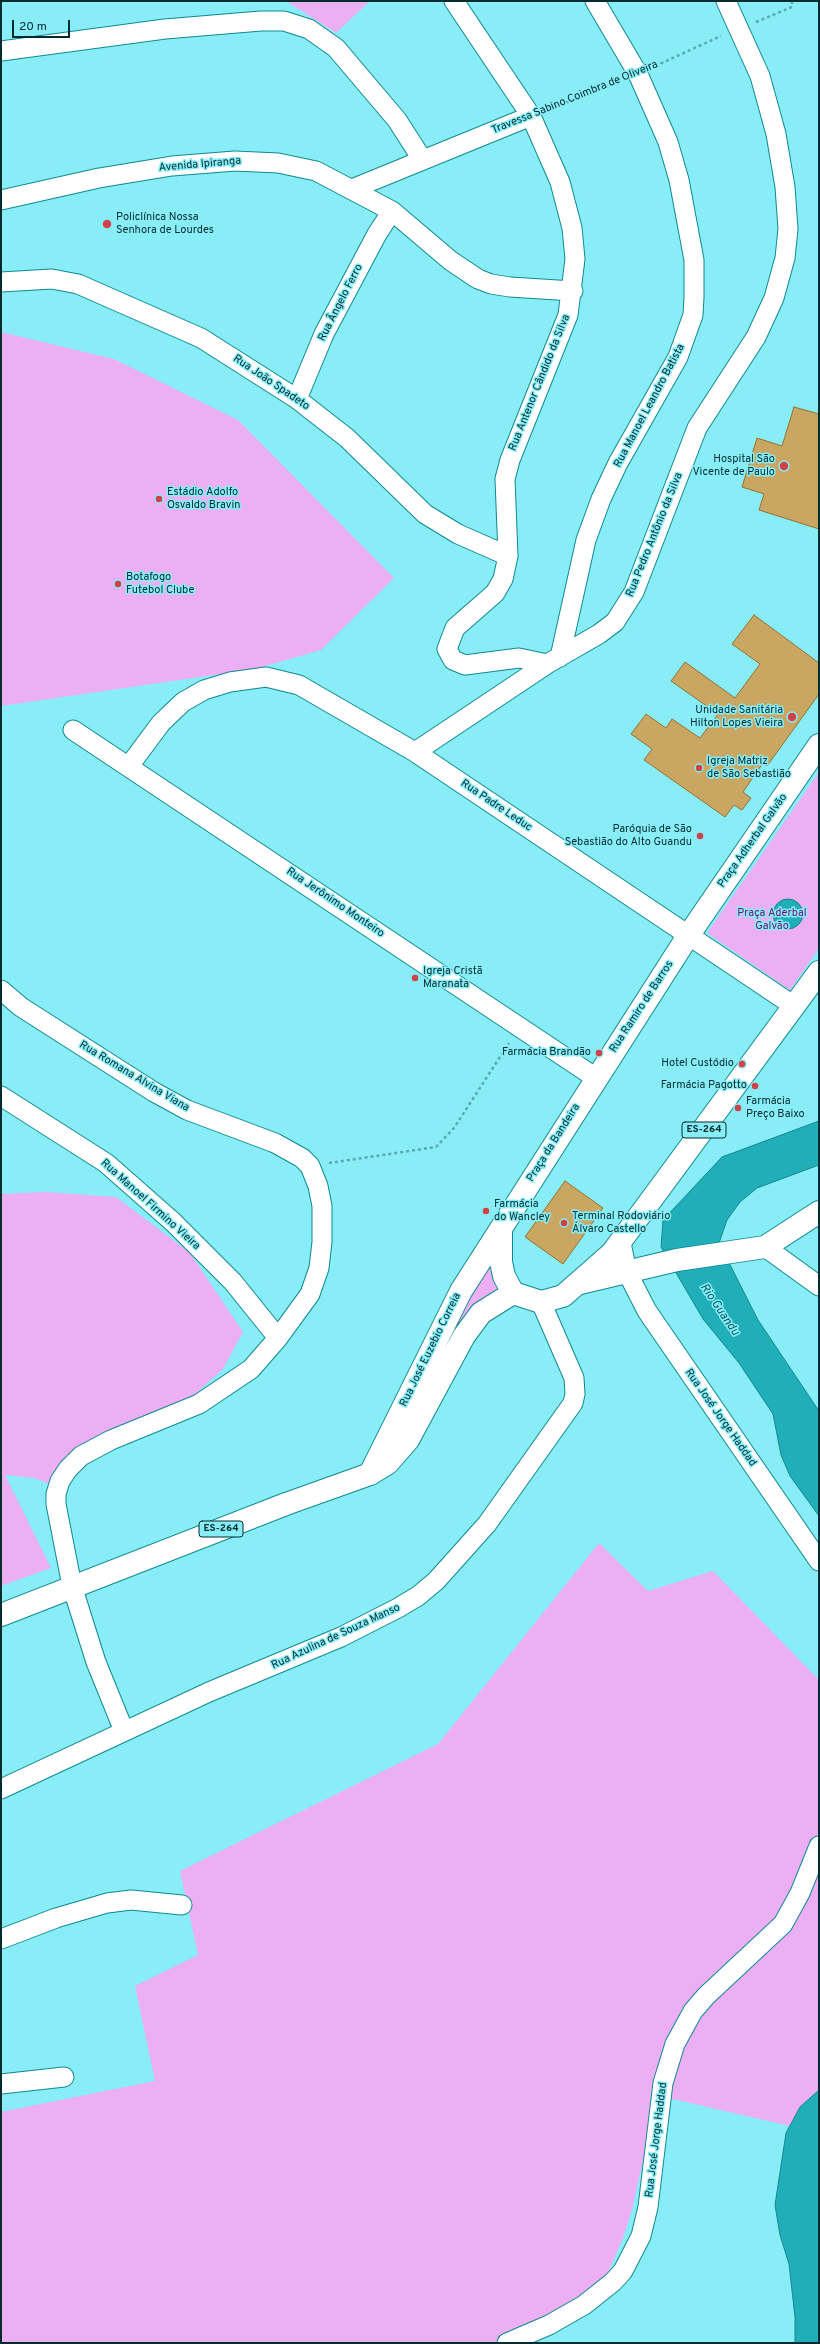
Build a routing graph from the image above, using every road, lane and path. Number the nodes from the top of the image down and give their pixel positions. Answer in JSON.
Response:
{"nodes":[{"id":1,"x":454,"y":1,"type":"edge"},
{"id":2,"x":595,"y":1,"type":"edge"},
{"id":3,"x":726,"y":1,"type":"edge"},
{"id":4,"x":792,"y":1,"type":"edge"},
{"id":5,"x":740,"y":28,"type":"junction"},
{"id":6,"x":1,"y":51,"type":"edge"},
{"id":7,"x":638,"y":74,"type":"junction"},
{"id":8,"x":531,"y":116,"type":"junction"},
{"id":9,"x":422,"y":159,"type":"junction"},
{"id":10,"x":352,"y":189,"type":"junction"},
{"id":11,"x":1,"y":200,"type":"edge"},
{"id":12,"x":392,"y":211,"type":"junction"},
{"id":13,"x":1,"y":282,"type":"edge"},
{"id":14,"x":573,"y":291,"type":"junction"},
{"id":15,"x":297,"y":399,"type":"junction"},
{"id":16,"x":508,"y":556,"type":"junction"},
{"id":17,"x":554,"y":661,"type":"junction"},
{"id":18,"x":73,"y":730,"type":"dead end"},
{"id":19,"x":819,"y":746,"type":"edge"},
{"id":20,"x":415,"y":752,"type":"junction"},
{"id":21,"x":130,"y":766,"type":"junction"},
{"id":22,"x":688,"y":936,"type":"junction"},
{"id":23,"x":819,"y":972,"type":"edge"},
{"id":24,"x":1,"y":990,"type":"edge"},
{"id":25,"x":794,"y":1006,"type":"junction"},
{"id":26,"x":520,"y":1026,"type":"junction"},
{"id":27,"x":596,"y":1078,"type":"junction"},
{"id":28,"x":1,"y":1096,"type":"edge"},
{"id":29,"x":310,"y":1166,"type":"junction"},
{"id":30,"x":819,"y":1212,"type":"edge"},
{"id":31,"x":501,"y":1230,"type":"junction"},
{"id":32,"x":765,"y":1247,"type":"junction"},
{"id":33,"x":616,"y":1248,"type":"junction"},
{"id":34,"x":627,"y":1272,"type":"junction"},
{"id":35,"x":580,"y":1283,"type":"junction"},
{"id":36,"x":819,"y":1286,"type":"edge"},
{"id":37,"x":513,"y":1293,"type":"junction"},
{"id":38,"x":541,"y":1302,"type":"junction"},
{"id":39,"x":278,"y":1338,"type":"junction"},
{"id":40,"x":370,"y":1474,"type":"junction"},
{"id":41,"x":819,"y":1561,"type":"edge"},
{"id":42,"x":72,"y":1586,"type":"junction"},
{"id":43,"x":1,"y":1615,"type":"edge"},
{"id":44,"x":124,"y":1731,"type":"junction"},
{"id":45,"x":1,"y":1789,"type":"edge"},
{"id":46,"x":819,"y":1846,"type":"edge"},
{"id":47,"x":182,"y":1906,"type":"dead end"},
{"id":48,"x":1,"y":1939,"type":"edge"},
{"id":49,"x":64,"y":2077,"type":"dead end"},
{"id":50,"x":1,"y":2084,"type":"edge"},
{"id":51,"x":507,"y":2343,"type":"edge"}],
"edges":[{"from":1,"to":8,"type":"street","name":"Rua Antenor Cândido da Silva"},
{"from":2,"to":7,"type":"street","name":"Rua Manoel Leandro Batista"},
{"from":3,"to":5,"type":"street","name":"Rua Pedro Antônio da Silva"},
{"from":4,"to":5,"type":"path","name":"Travessa Sabino Coimbra de Oliveira"},
{"from":5,"to":7,"type":"path","name":"Travessa Sabino Coimbra de Oliveira"},
{"from":5,"to":17,"type":"street","name":"Rua Pedro Antônio da Silva"},
{"from":6,"to":9,"type":"street"},
{"from":7,"to":8,"type":"path","name":"Travessa Sabino Coimbra de Oliveira"},
{"from":7,"to":17,"type":"street","name":"Rua Manoel Leandro Batista"},
{"from":8,"to":9,"type":"street","name":"Travessa Sabino Coimbra de Oliveira"},
{"from":8,"to":14,"type":"street","name":"Rua Antenor Cândido da Silva"},
{"from":9,"to":10,"type":"street","name":"Travessa Sabino Coimbra de Oliveira"},
{"from":10,"to":11,"type":"street","name":"Avenida Ipiranga"},
{"from":10,"to":12,"type":"street","name":"Avenida Ipiranga"},
{"from":12,"to":14,"type":"street","name":"Avenida Ipiranga"},
{"from":12,"to":15,"type":"street","name":"Rua Ângelo Ferro"},
{"from":13,"to":15,"type":"street","name":"Rua João Spadeto"},
{"from":14,"to":16,"type":"street","name":"Rua Antenor Cândido da Silva"},
{"from":15,"to":16,"type":"street","name":"Rua João Spadeto"},
{"from":16,"to":17,"type":"street"},
{"from":17,"to":20,"type":"street","name":"Rua Pedro Antônio da Silva"},
{"from":18,"to":21,"type":"street","name":"Rua Jerônimo Monteiro"},
{"from":19,"to":22,"type":"main road","name":"Praça Adherbal Galvão"},
{"from":20,"to":21,"type":"street","name":"Rua Padre Leduc"},
{"from":20,"to":22,"type":"street","name":"Rua Padre Leduc"},
{"from":21,"to":26,"type":"street","name":"Rua Jerônimo Monteiro"},
{"from":22,"to":25,"type":"street","name":"Rua Padre Leduc"},
{"from":22,"to":27,"type":"main road","name":"Rua Ramiro de Barros"},
{"from":23,"to":25,"type":"main road","number":"ES-264"},
{"from":24,"to":29,"type":"street","name":"Rua Romana Alvina Viana"},
{"from":25,"to":33,"type":"main road","number":"ES-264"},
{"from":26,"to":27,"type":"street","name":"Rua Jerônimo Monteiro"},
{"from":26,"to":29,"type":"path"},
{"from":27,"to":31,"type":"main road","name":"Praça da Bandeira"},
{"from":28,"to":39,"type":"street","name":"Rua Manoel Firmino Vieira"},
{"from":29,"to":39,"type":"street"},
{"from":30,"to":32,"type":"main road"},
{"from":31,"to":37,"type":"main road"},
{"from":31,"to":40,"type":"main road","name":"Rua José Euzebio Correia"},
{"from":32,"to":34,"type":"main road"},
{"from":32,"to":36,"type":"street"},
{"from":33,"to":34,"type":"street"},
{"from":33,"to":35,"type":"main road","number":"ES-264"},
{"from":34,"to":35,"type":"main road"},
{"from":34,"to":41,"type":"street","name":"Rua José Jorge Haddad"},
{"from":35,"to":38,"type":"main road","number":"ES-264"},
{"from":37,"to":38,"type":"main road"},
{"from":37,"to":40,"type":"main road","name":"Rua José Euzebio Correia","number":"ES-264"},
{"from":38,"to":44,"type":"street","name":"Rua Azulina de Souza Manso"},
{"from":39,"to":42,"type":"street"},
{"from":40,"to":42,"type":"main road","name":"Rua José Euzebio Correia","number":"ES-264"},
{"from":42,"to":43,"type":"main road","number":"ES-264"},
{"from":42,"to":44,"type":"street"},
{"from":44,"to":45,"type":"street","name":"Rua Azulina de Souza Manso"},
{"from":46,"to":51,"type":"street","name":"Rua José Jorge Haddad"},
{"from":47,"to":48,"type":"street"},
{"from":49,"to":50,"type":"street"}]}
